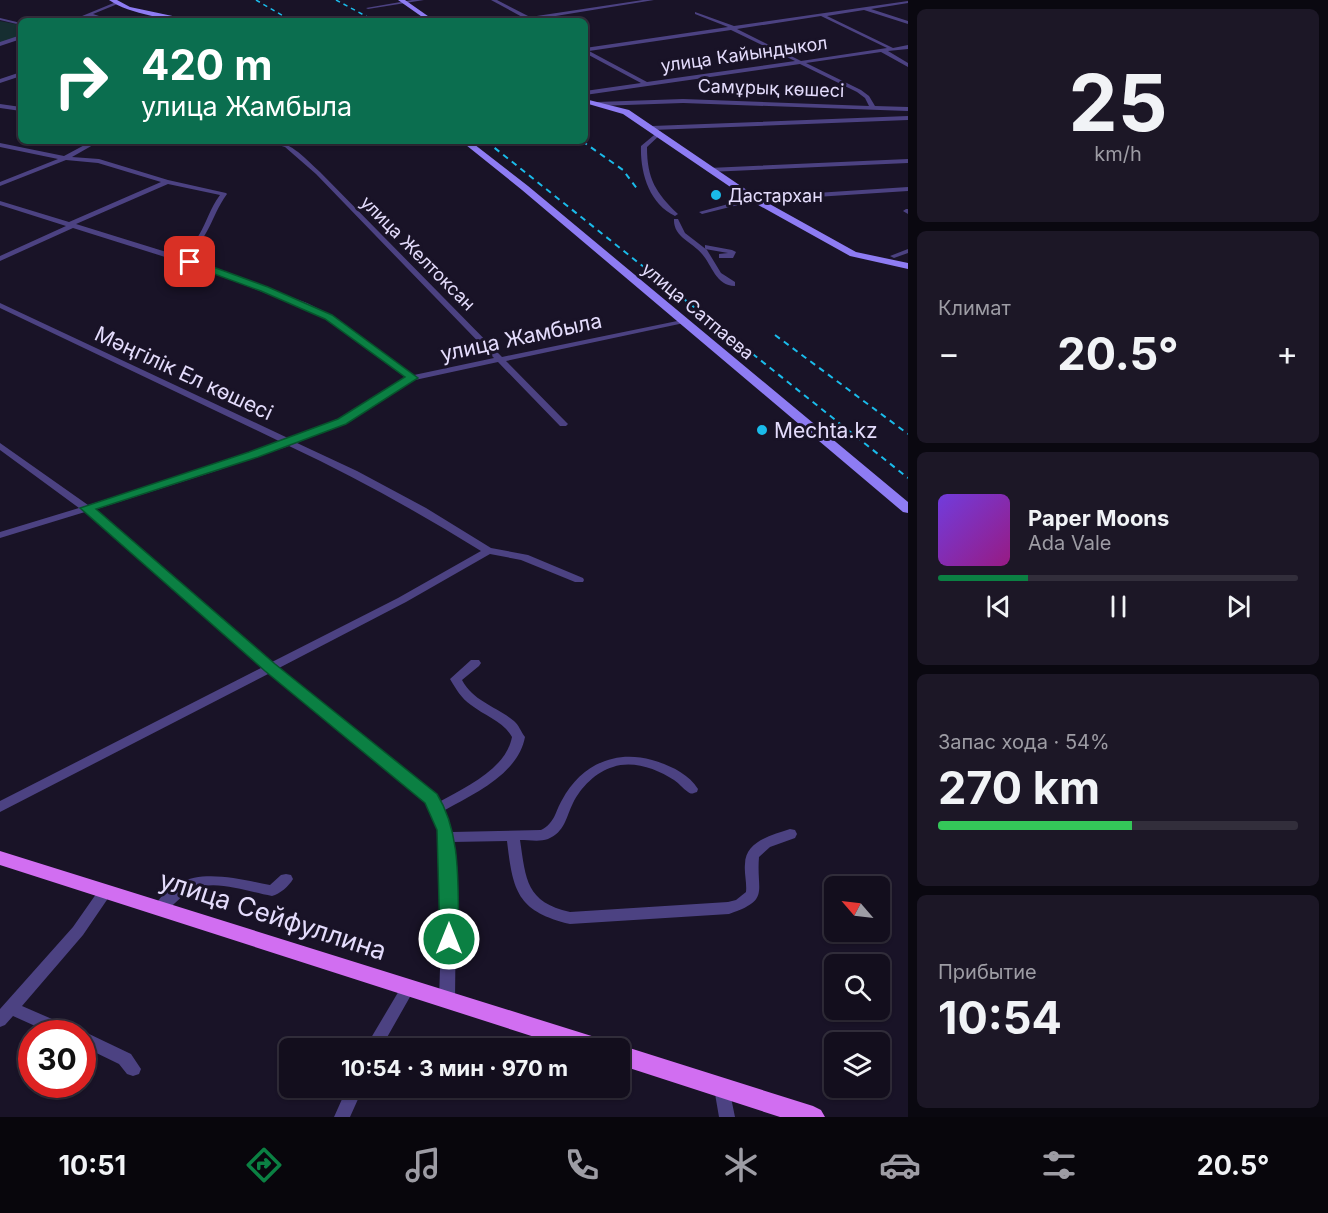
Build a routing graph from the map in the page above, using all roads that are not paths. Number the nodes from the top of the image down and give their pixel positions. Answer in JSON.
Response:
{"nodes":[{"id":1,"x":422,"y":0,"type":"edge"},
{"id":2,"x":493,"y":0,"type":"edge"},
{"id":3,"x":652,"y":0,"type":"edge"},
{"id":4,"x":403,"y":1,"type":"edge"},
{"id":5,"x":115,"y":2,"type":"edge"},
{"id":6,"x":908,"y":2,"type":"edge"},
{"id":7,"x":861,"y":7,"type":"junction"},
{"id":8,"x":368,"y":8,"type":"dead end"},
{"id":9,"x":697,"y":13,"type":"dead end"},
{"id":10,"x":820,"y":14,"type":"junction"},
{"id":11,"x":90,"y":15,"type":"junction"},
{"id":12,"x":81,"y":18,"type":"edge"},
{"id":13,"x":101,"y":18,"type":"edge"},
{"id":14,"x":172,"y":18,"type":"edge"},
{"id":15,"x":428,"y":18,"type":"edge"},
{"id":16,"x":528,"y":18,"type":"edge"},
{"id":17,"x":544,"y":18,"type":"edge"},
{"id":18,"x":0,"y":19,"type":"edge"},
{"id":19,"x":18,"y":23,"type":"edge"},
{"id":20,"x":908,"y":23,"type":"edge"},
{"id":21,"x":731,"y":27,"type":"junction"},
{"id":22,"x":18,"y":38,"type":"edge"},
{"id":23,"x":0,"y":44,"type":"edge"},
{"id":24,"x":908,"y":47,"type":"edge"},
{"id":25,"x":892,"y":49,"type":"junction"},
{"id":26,"x":588,"y":50,"type":"edge"},
{"id":27,"x":881,"y":50,"type":"junction"},
{"id":28,"x":588,"y":52,"type":"edge"},
{"id":29,"x":797,"y":61,"type":"junction"},
{"id":30,"x":908,"y":65,"type":"edge"},
{"id":31,"x":18,"y":75,"type":"edge"},
{"id":32,"x":9,"y":78,"type":"junction"},
{"id":33,"x":18,"y":80,"type":"edge"},
{"id":34,"x":0,"y":81,"type":"edge"},
{"id":35,"x":645,"y":83,"type":"junction"},
{"id":36,"x":597,"y":91,"type":"junction"},
{"id":37,"x":588,"y":92,"type":"edge"},
{"id":38,"x":588,"y":102,"type":"edge"},
{"id":39,"x":608,"y":102,"type":"junction"},
{"id":40,"x":597,"y":104,"type":"junction"},
{"id":41,"x":0,"y":106,"type":"edge"},
{"id":42,"x":873,"y":107,"type":"junction"},
{"id":43,"x":18,"y":109,"type":"edge"},
{"id":44,"x":908,"y":109,"type":"edge"},
{"id":45,"x":908,"y":118,"type":"edge"},
{"id":46,"x":655,"y":131,"type":"junction"},
{"id":47,"x":92,"y":144,"type":"edge"},
{"id":48,"x":280,"y":144,"type":"edge"},
{"id":49,"x":469,"y":144,"type":"edge"},
{"id":50,"x":0,"y":145,"type":"edge"},
{"id":51,"x":65,"y":158,"type":"junction"},
{"id":52,"x":908,"y":161,"type":"edge"},
{"id":53,"x":709,"y":170,"type":"junction"},
{"id":54,"x":167,"y":182,"type":"junction"},
{"id":55,"x":0,"y":184,"type":"edge"},
{"id":56,"x":908,"y":189,"type":"edge"},
{"id":57,"x":754,"y":199,"type":"junction"},
{"id":58,"x":0,"y":203,"type":"edge"},
{"id":59,"x":702,"y":212,"type":"dead end"},
{"id":60,"x":70,"y":225,"type":"junction"},
{"id":61,"x":708,"y":248,"type":"dead end"},
{"id":62,"x":908,"y":251,"type":"edge"},
{"id":63,"x":722,"y":256,"type":"dead end"},
{"id":64,"x":894,"y":256,"type":"dead end"},
{"id":65,"x":177,"y":258,"type":"junction"},
{"id":66,"x":0,"y":259,"type":"edge"},
{"id":67,"x":908,"y":267,"type":"edge"},
{"id":68,"x":732,"y":284,"type":"dead end"},
{"id":69,"x":0,"y":305,"type":"edge"},
{"id":70,"x":684,"y":321,"type":"junction"},
{"id":71,"x":502,"y":360,"type":"junction"},
{"id":72,"x":412,"y":378,"type":"junction"},
{"id":73,"x":563,"y":424,"type":"dead end"},
{"id":74,"x":288,"y":442,"type":"junction"},
{"id":75,"x":0,"y":446,"type":"edge"},
{"id":76,"x":86,"y":508,"type":"junction"},
{"id":77,"x":908,"y":508,"type":"edge"},
{"id":78,"x":0,"y":535,"type":"edge"},
{"id":79,"x":488,"y":551,"type":"junction"},
{"id":80,"x":579,"y":580,"type":"dead end"},
{"id":81,"x":475,"y":663,"type":"dead end"},
{"id":82,"x":270,"y":667,"type":"junction"},
{"id":83,"x":692,"y":789,"type":"dead end"},
{"id":84,"x":0,"y":807,"type":"edge"},
{"id":85,"x":437,"y":809,"type":"junction"},
{"id":86,"x":790,"y":834,"type":"dead end"},
{"id":87,"x":513,"y":836,"type":"junction"},
{"id":88,"x":445,"y":837,"type":"junction"},
{"id":89,"x":0,"y":858,"type":"edge"},
{"id":90,"x":286,"y":879,"type":"dead end"},
{"id":91,"x":106,"y":891,"type":"junction"},
{"id":92,"x":160,"y":909,"type":"junction"},
{"id":93,"x":408,"y":988,"type":"junction"},
{"id":94,"x":447,"y":1000,"type":"junction"},
{"id":95,"x":5,"y":1014,"type":"edge"},
{"id":96,"x":24,"y":1020,"type":"edge"},
{"id":97,"x":379,"y":1038,"type":"edge"},
{"id":98,"x":567,"y":1038,"type":"edge"},
{"id":99,"x":96,"y":1045,"type":"edge"},
{"id":100,"x":630,"y":1058,"type":"edge"},
{"id":101,"x":133,"y":1070,"type":"dead end"},
{"id":102,"x":722,"y":1088,"type":"junction"},
{"id":103,"x":351,"y":1098,"type":"edge"},
{"id":104,"x":342,"y":1117,"type":"edge"},
{"id":105,"x":727,"y":1117,"type":"edge"},
{"id":106,"x":813,"y":1117,"type":"edge"}],
"edges":[{"from":1,"to":4,"type":"street"},
{"from":2,"to":16,"type":"street"},
{"from":3,"to":17,"type":"street"},
{"from":4,"to":8,"type":"street"},
{"from":4,"to":15,"type":"street"},
{"from":5,"to":11,"type":"street"},
{"from":5,"to":14,"type":"street"},
{"from":6,"to":7,"type":"street"},
{"from":7,"to":10,"type":"street"},
{"from":7,"to":20,"type":"street"},
{"from":9,"to":21,"type":"street"},
{"from":10,"to":21,"type":"street"},
{"from":10,"to":25,"type":"street"},
{"from":11,"to":12,"type":"street"},
{"from":11,"to":13,"type":"street"},
{"from":18,"to":19,"type":"street"},
{"from":21,"to":26,"type":"street"},
{"from":21,"to":29,"type":"street"},
{"from":22,"to":23,"type":"street"},
{"from":24,"to":25,"type":"street","name":"улица Кайындыкол"},
{"from":25,"to":27,"type":"street","name":"улица Кайындыкол"},
{"from":27,"to":29,"type":"street","name":"улица Кайындыкол"},
{"from":27,"to":30,"type":"street"},
{"from":28,"to":35,"type":"street"},
{"from":29,"to":35,"type":"street","name":"улица Кайындыкол"},
{"from":29,"to":42,"type":"street"},
{"from":31,"to":32,"type":"street"},
{"from":32,"to":33,"type":"street"},
{"from":32,"to":34,"type":"street"},
{"from":35,"to":36,"type":"street","name":"улица Кайындыкол"},
{"from":36,"to":37,"type":"street","name":"улица Кайындыкол"},
{"from":36,"to":39,"type":"street"},
{"from":38,"to":40,"type":"street"},
{"from":39,"to":40,"type":"street","name":"Самұрық көшесі"},
{"from":39,"to":42,"type":"street","name":"Самұрық көшесі"},
{"from":40,"to":46,"type":"street"},
{"from":41,"to":43,"type":"street"},
{"from":42,"to":44,"type":"street","name":"Самұрық көшесі"},
{"from":45,"to":46,"type":"street"},
{"from":46,"to":53,"type":"street"},
{"from":46,"to":68,"type":"street"},
{"from":47,"to":51,"type":"street"},
{"from":48,"to":71,"type":"street","name":"улица Желтоксан"},
{"from":49,"to":70,"type":"street","name":"улица Сатпаева"},
{"from":50,"to":51,"type":"street"},
{"from":51,"to":54,"type":"street"},
{"from":51,"to":55,"type":"street"},
{"from":52,"to":53,"type":"street"},
{"from":53,"to":57,"type":"street"},
{"from":54,"to":60,"type":"street"},
{"from":54,"to":65,"type":"street"},
{"from":56,"to":57,"type":"street"},
{"from":57,"to":59,"type":"street"},
{"from":57,"to":67,"type":"street"},
{"from":58,"to":60,"type":"street"},
{"from":60,"to":65,"type":"street"},
{"from":60,"to":66,"type":"street"},
{"from":61,"to":63,"type":"street"},
{"from":62,"to":64,"type":"street"},
{"from":65,"to":72,"type":"street"},
{"from":69,"to":74,"type":"street","name":"Мәңгілік Ел көшесі"},
{"from":70,"to":71,"type":"street","name":"улица Жамбыла"},
{"from":70,"to":77,"type":"street","name":"улица Сатпаева"},
{"from":71,"to":72,"type":"street","name":"улица Жамбыла"},
{"from":71,"to":73,"type":"street","name":"улица Желтоксан"},
{"from":72,"to":74,"type":"street","name":"улица Жамбыла"},
{"from":74,"to":76,"type":"street","name":"улица Жамбыла"},
{"from":74,"to":79,"type":"street","name":"Мәңгілік Ел көшесі"},
{"from":75,"to":76,"type":"street"},
{"from":76,"to":78,"type":"street","name":"улица Жамбыла"},
{"from":76,"to":82,"type":"street"},
{"from":79,"to":80,"type":"street","name":"Мәңгілік Ел көшесі"},
{"from":79,"to":82,"type":"street"},
{"from":81,"to":85,"type":"street"},
{"from":82,"to":84,"type":"street"},
{"from":82,"to":85,"type":"street"},
{"from":83,"to":87,"type":"street"},
{"from":85,"to":88,"type":"street"},
{"from":86,"to":87,"type":"street"},
{"from":87,"to":88,"type":"street"},
{"from":88,"to":94,"type":"street"},
{"from":89,"to":91,"type":"main road","name":"улица Сейфуллина"},
{"from":90,"to":92,"type":"street"},
{"from":91,"to":92,"type":"main road","name":"улица Сейфуллина"},
{"from":91,"to":95,"type":"street"},
{"from":92,"to":93,"type":"main road","name":"улица Сейфуллина"},
{"from":93,"to":94,"type":"main road","name":"улица Сейфуллина"},
{"from":93,"to":97,"type":"street"},
{"from":94,"to":98,"type":"main road","name":"улица Сейфуллина"},
{"from":95,"to":96,"type":"street"},
{"from":99,"to":101,"type":"street"},
{"from":100,"to":102,"type":"main road"},
{"from":102,"to":105,"type":"street"},
{"from":102,"to":106,"type":"main road"},
{"from":103,"to":104,"type":"street"}]}
